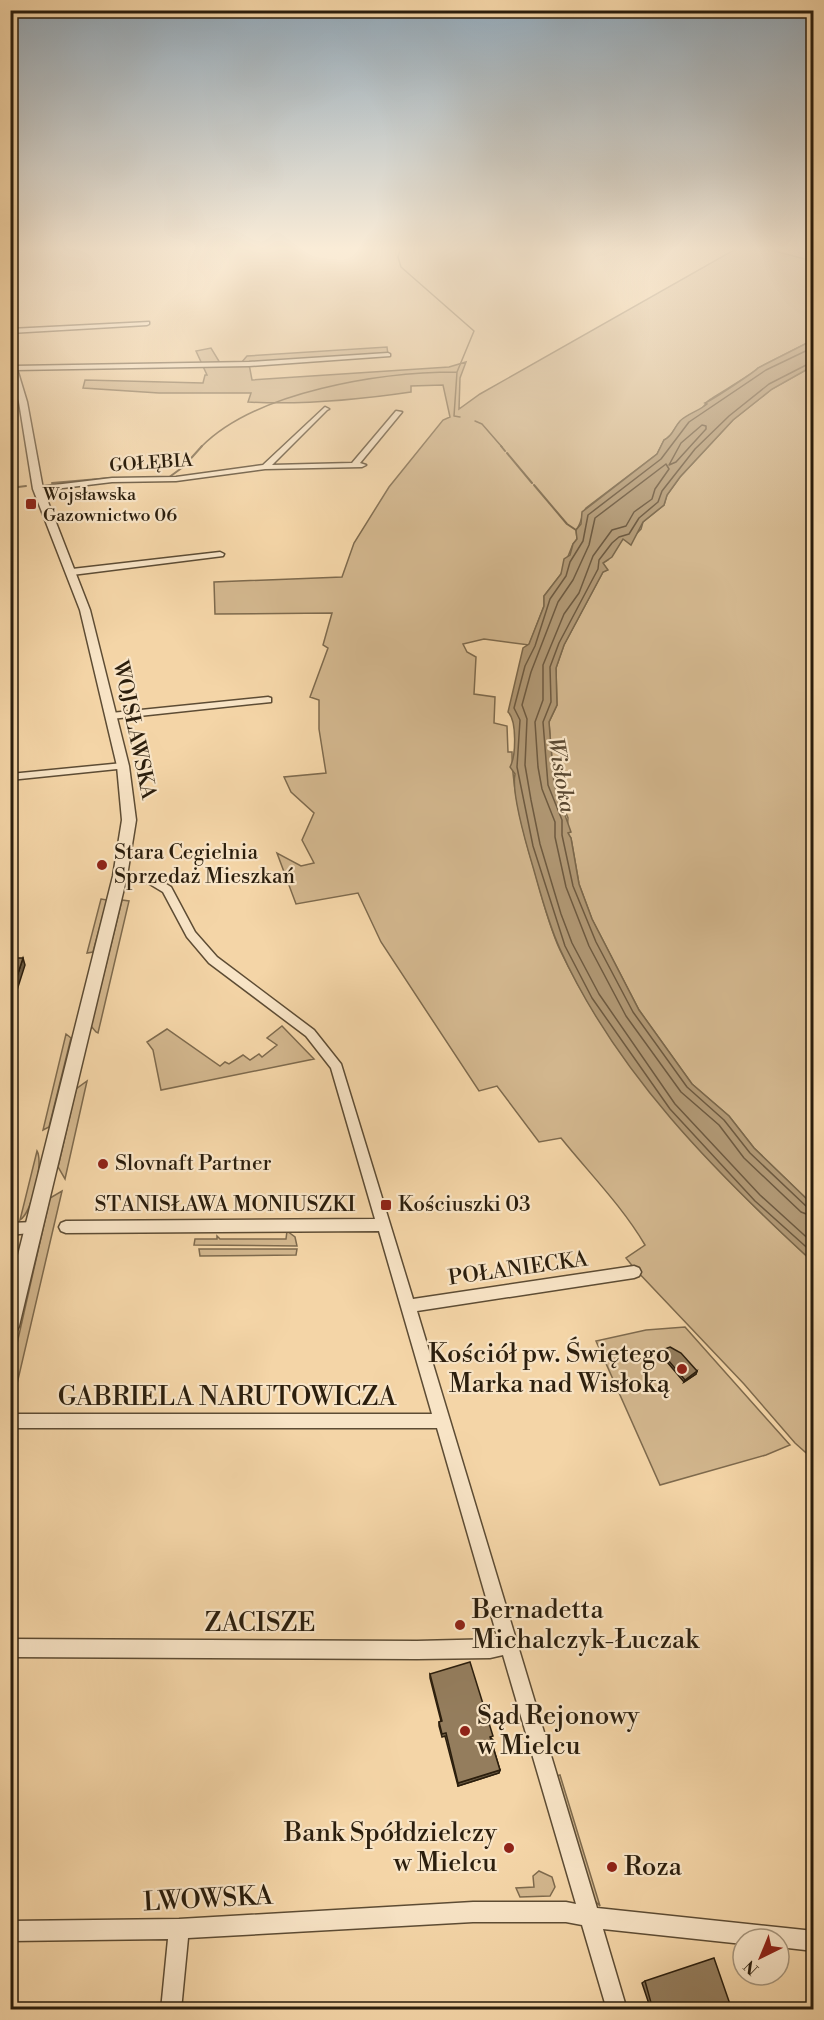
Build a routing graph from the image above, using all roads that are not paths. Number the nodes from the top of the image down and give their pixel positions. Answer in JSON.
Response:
{"nodes":[{"id":1,"x":388,"y":355,"type":"dead end"},
{"id":2,"x":13,"y":367,"type":"edge"},
{"id":3,"x":325,"y":409,"type":"dead end"},
{"id":4,"x":398,"y":412,"type":"dead end"},
{"id":5,"x":265,"y":467,"type":"junction"},
{"id":6,"x":38,"y":489,"type":"junction"},
{"id":7,"x":220,"y":555,"type":"dead end"},
{"id":8,"x":72,"y":572,"type":"junction"},
{"id":9,"x":268,"y":700,"type":"dead end"},
{"id":10,"x":111,"y":716,"type":"junction"},
{"id":11,"x":123,"y":766,"type":"junction"},
{"id":12,"x":10,"y":777,"type":"edge"},
{"id":13,"x":120,"y":876,"type":"junction"},
{"id":14,"x":384,"y":1225,"type":"junction"},
{"id":15,"x":66,"y":1227,"type":"dead end"},
{"id":16,"x":33,"y":1228,"type":"junction"},
{"id":17,"x":10,"y":1229,"type":"edge"},
{"id":18,"x":634,"y":1272,"type":"dead end"},
{"id":19,"x":408,"y":1306,"type":"junction"},
{"id":20,"x":13,"y":1308,"type":"edge"},
{"id":21,"x":10,"y":1326,"type":"edge"},
{"id":22,"x":10,"y":1421,"type":"edge"},
{"id":23,"x":442,"y":1421,"type":"junction"},
{"id":24,"x":509,"y":1645,"type":"junction"},
{"id":25,"x":10,"y":1648,"type":"edge"},
{"id":26,"x":587,"y":1914,"type":"junction"},
{"id":27,"x":178,"y":1929,"type":"junction"},
{"id":28,"x":10,"y":1931,"type":"edge"},
{"id":29,"x":813,"y":1941,"type":"edge"},
{"id":30,"x":171,"y":2010,"type":"edge"},
{"id":31,"x":617,"y":2010,"type":"edge"}],
"edges":[{"from":1,"to":2,"type":"street"},
{"from":2,"to":6,"type":"street","name":"WOJSŁAWSKA"},
{"from":3,"to":5,"type":"street"},
{"from":4,"to":5,"type":"street","name":"GOŁĘBIA"},
{"from":5,"to":6,"type":"street","name":"GOŁĘBIA"},
{"from":6,"to":8,"type":"street","name":"WOJSŁAWSKA"},
{"from":7,"to":8,"type":"street"},
{"from":8,"to":10,"type":"street","name":"WOJSŁAWSKA"},
{"from":9,"to":10,"type":"street"},
{"from":10,"to":11,"type":"street","name":"WOJSŁAWSKA"},
{"from":11,"to":12,"type":"street"},
{"from":11,"to":13,"type":"street","name":"WOJSŁAWSKA"},
{"from":13,"to":14,"type":"street"},
{"from":13,"to":16,"type":"street","name":"WOJSŁAWSKA"},
{"from":14,"to":15,"type":"street","name":"STANISŁAWA MONIUSZKI"},
{"from":14,"to":19,"type":"street"},
{"from":16,"to":17,"type":"street"},
{"from":16,"to":20,"type":"street","name":"WOJSŁAWSKA"},
{"from":18,"to":19,"type":"street","name":"POŁANIECKA"},
{"from":19,"to":23,"type":"street"},
{"from":20,"to":21,"type":"street","name":"WOJSŁAWSKA"},
{"from":22,"to":23,"type":"street","name":"GABRIELA NARUTOWICZA"},
{"from":23,"to":24,"type":"street"},
{"from":24,"to":25,"type":"street","name":"ZACISZE"},
{"from":24,"to":26,"type":"street"},
{"from":26,"to":27,"type":"street","name":"LWOWSKA"},
{"from":26,"to":29,"type":"street","name":"LWOWSKA"},
{"from":26,"to":31,"type":"street"},
{"from":27,"to":28,"type":"street","name":"LWOWSKA"},
{"from":27,"to":30,"type":"street"}]}
